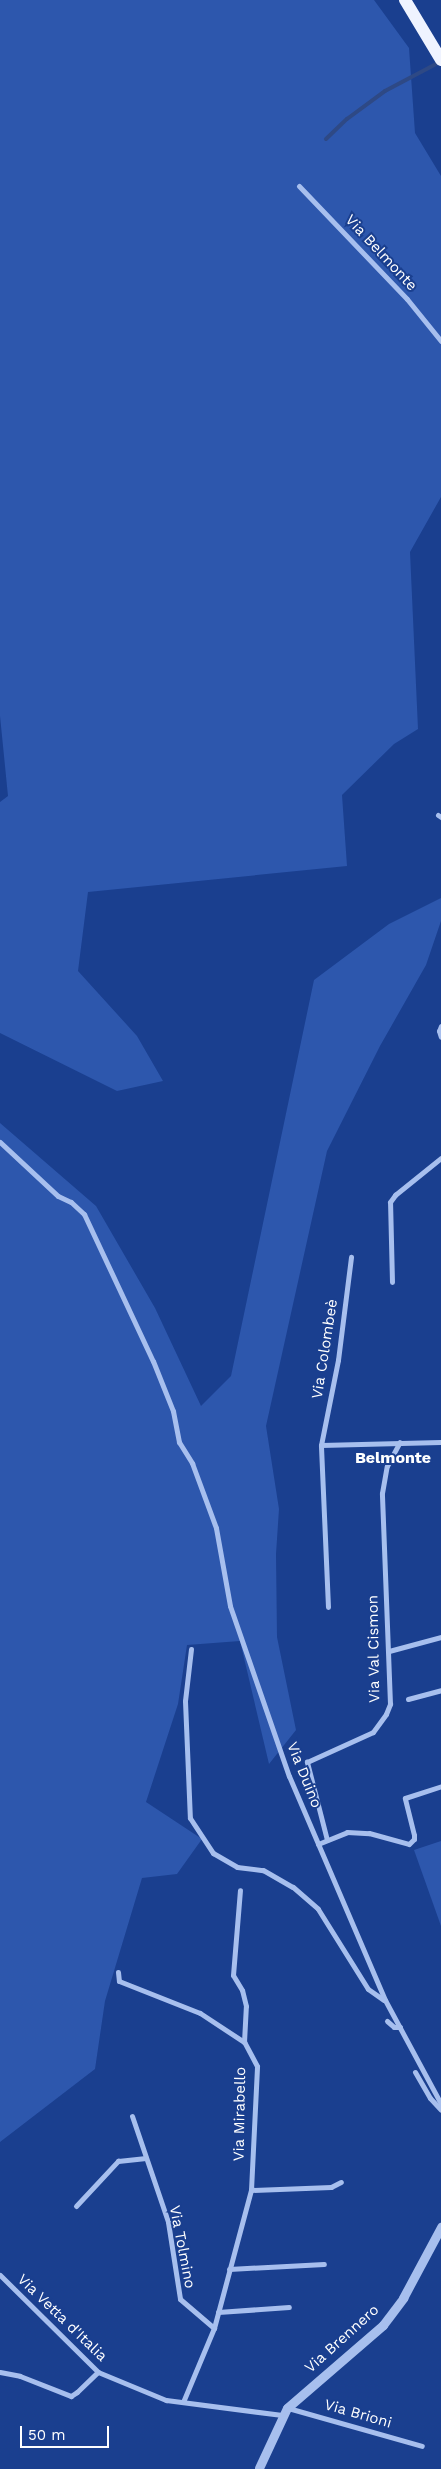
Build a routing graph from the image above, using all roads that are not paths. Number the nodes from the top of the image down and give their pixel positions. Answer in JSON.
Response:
{"nodes":[{"id":1,"x":405,"y":0,"type":"edge"},
{"id":2,"x":441,"y":60,"type":"edge"},
{"id":3,"x":299,"y":186,"type":"dead end"},
{"id":4,"x":441,"y":341,"type":"edge"},
{"id":5,"x":441,"y":1026,"type":"edge"},
{"id":6,"x":441,"y":1037,"type":"edge"},
{"id":7,"x":0,"y":1142,"type":"edge"},
{"id":8,"x":441,"y":1158,"type":"edge"},
{"id":9,"x":351,"y":1257,"type":"dead end"},
{"id":10,"x":392,"y":1282,"type":"dead end"},
{"id":11,"x":400,"y":1442,"type":"junction"},
{"id":12,"x":441,"y":1442,"type":"edge"},
{"id":13,"x":321,"y":1445,"type":"junction"},
{"id":14,"x":328,"y":1607,"type":"dead end"},
{"id":15,"x":441,"y":1637,"type":"edge"},
{"id":16,"x":191,"y":1649,"type":"dead end"},
{"id":17,"x":389,"y":1651,"type":"junction"},
{"id":18,"x":441,"y":1690,"type":"edge"},
{"id":19,"x":408,"y":1698,"type":"dead end"},
{"id":20,"x":441,"y":1786,"type":"edge"},
{"id":21,"x":327,"y":1840,"type":"junction"},
{"id":22,"x":318,"y":1844,"type":"junction"},
{"id":23,"x":240,"y":1890,"type":"dead end"},
{"id":24,"x":118,"y":1972,"type":"dead end"},
{"id":25,"x":385,"y":2000,"type":"junction"},
{"id":26,"x":387,"y":2021,"type":"dead end"},
{"id":27,"x":400,"y":2027,"type":"junction"},
{"id":28,"x":244,"y":2042,"type":"junction"},
{"id":29,"x":415,"y":2072,"type":"dead end"},
{"id":30,"x":441,"y":2104,"type":"edge"},
{"id":31,"x":441,"y":2110,"type":"edge"},
{"id":32,"x":132,"y":2116,"type":"dead end"},
{"id":33,"x":146,"y":2158,"type":"junction"},
{"id":34,"x":341,"y":2182,"type":"dead end"},
{"id":35,"x":250,"y":2190,"type":"junction"},
{"id":36,"x":76,"y":2206,"type":"dead end"},
{"id":37,"x":441,"y":2227,"type":"edge"},
{"id":38,"x":324,"y":2264,"type":"dead end"},
{"id":39,"x":229,"y":2269,"type":"junction"},
{"id":40,"x":0,"y":2275,"type":"edge"},
{"id":41,"x":289,"y":2307,"type":"dead end"},
{"id":42,"x":218,"y":2312,"type":"junction"},
{"id":43,"x":214,"y":2328,"type":"junction"},
{"id":44,"x":0,"y":2372,"type":"edge"},
{"id":45,"x":98,"y":2372,"type":"junction"},
{"id":46,"x":183,"y":2402,"type":"junction"},
{"id":47,"x":285,"y":2411,"type":"junction"},
{"id":48,"x":422,"y":2446,"type":"dead end"},
{"id":49,"x":259,"y":2469,"type":"edge"}],
"edges":[{"from":1,"to":2,"type":"main road"},
{"from":3,"to":4,"type":"street","name":"Via Belmonte"},
{"from":5,"to":6,"type":"street"},
{"from":7,"to":22,"type":"street","name":"Via Duino"},
{"from":8,"to":10,"type":"street"},
{"from":9,"to":13,"type":"street","name":"Via Colombeè"},
{"from":11,"to":12,"type":"street"},
{"from":11,"to":13,"type":"street"},
{"from":11,"to":17,"type":"street","name":"Via Val Cismon"},
{"from":13,"to":14,"type":"street","name":"Via Colombeè"},
{"from":15,"to":17,"type":"street"},
{"from":16,"to":25,"type":"street"},
{"from":17,"to":21,"type":"street","name":"Via Val Cismon"},
{"from":18,"to":19,"type":"street"},
{"from":20,"to":21,"type":"street"},
{"from":21,"to":22,"type":"street"},
{"from":22,"to":25,"type":"street","name":"Via Duino"},
{"from":23,"to":28,"type":"street"},
{"from":24,"to":28,"type":"street","name":"Via Mirabello"},
{"from":25,"to":27,"type":"street","name":"Via Duino"},
{"from":26,"to":27,"type":"street"},
{"from":27,"to":30,"type":"street","name":"Via Duino"},
{"from":28,"to":35,"type":"street","name":"Via Mirabello"},
{"from":29,"to":31,"type":"street"},
{"from":32,"to":33,"type":"street","name":"Via Tolmino"},
{"from":33,"to":36,"type":"street"},
{"from":33,"to":43,"type":"street","name":"Via Tolmino"},
{"from":34,"to":35,"type":"street"},
{"from":35,"to":39,"type":"street","name":"Via Mirabello"},
{"from":37,"to":47,"type":"street","name":"Via Brennero"},
{"from":38,"to":39,"type":"street"},
{"from":39,"to":42,"type":"street","name":"Via Mirabello"},
{"from":40,"to":45,"type":"street","name":"Via Vetta d'Italia"},
{"from":41,"to":42,"type":"street"},
{"from":42,"to":43,"type":"street","name":"Via Mirabello"},
{"from":43,"to":46,"type":"street","name":"Via Mirabello"},
{"from":44,"to":45,"type":"street"},
{"from":45,"to":46,"type":"street","name":"Via Vetta d'Italia"},
{"from":46,"to":47,"type":"street","name":"Via Vetta d'Italia"},
{"from":47,"to":48,"type":"street","name":"Via Brioni"},
{"from":47,"to":49,"type":"street","name":"Via Brennero"}]}
